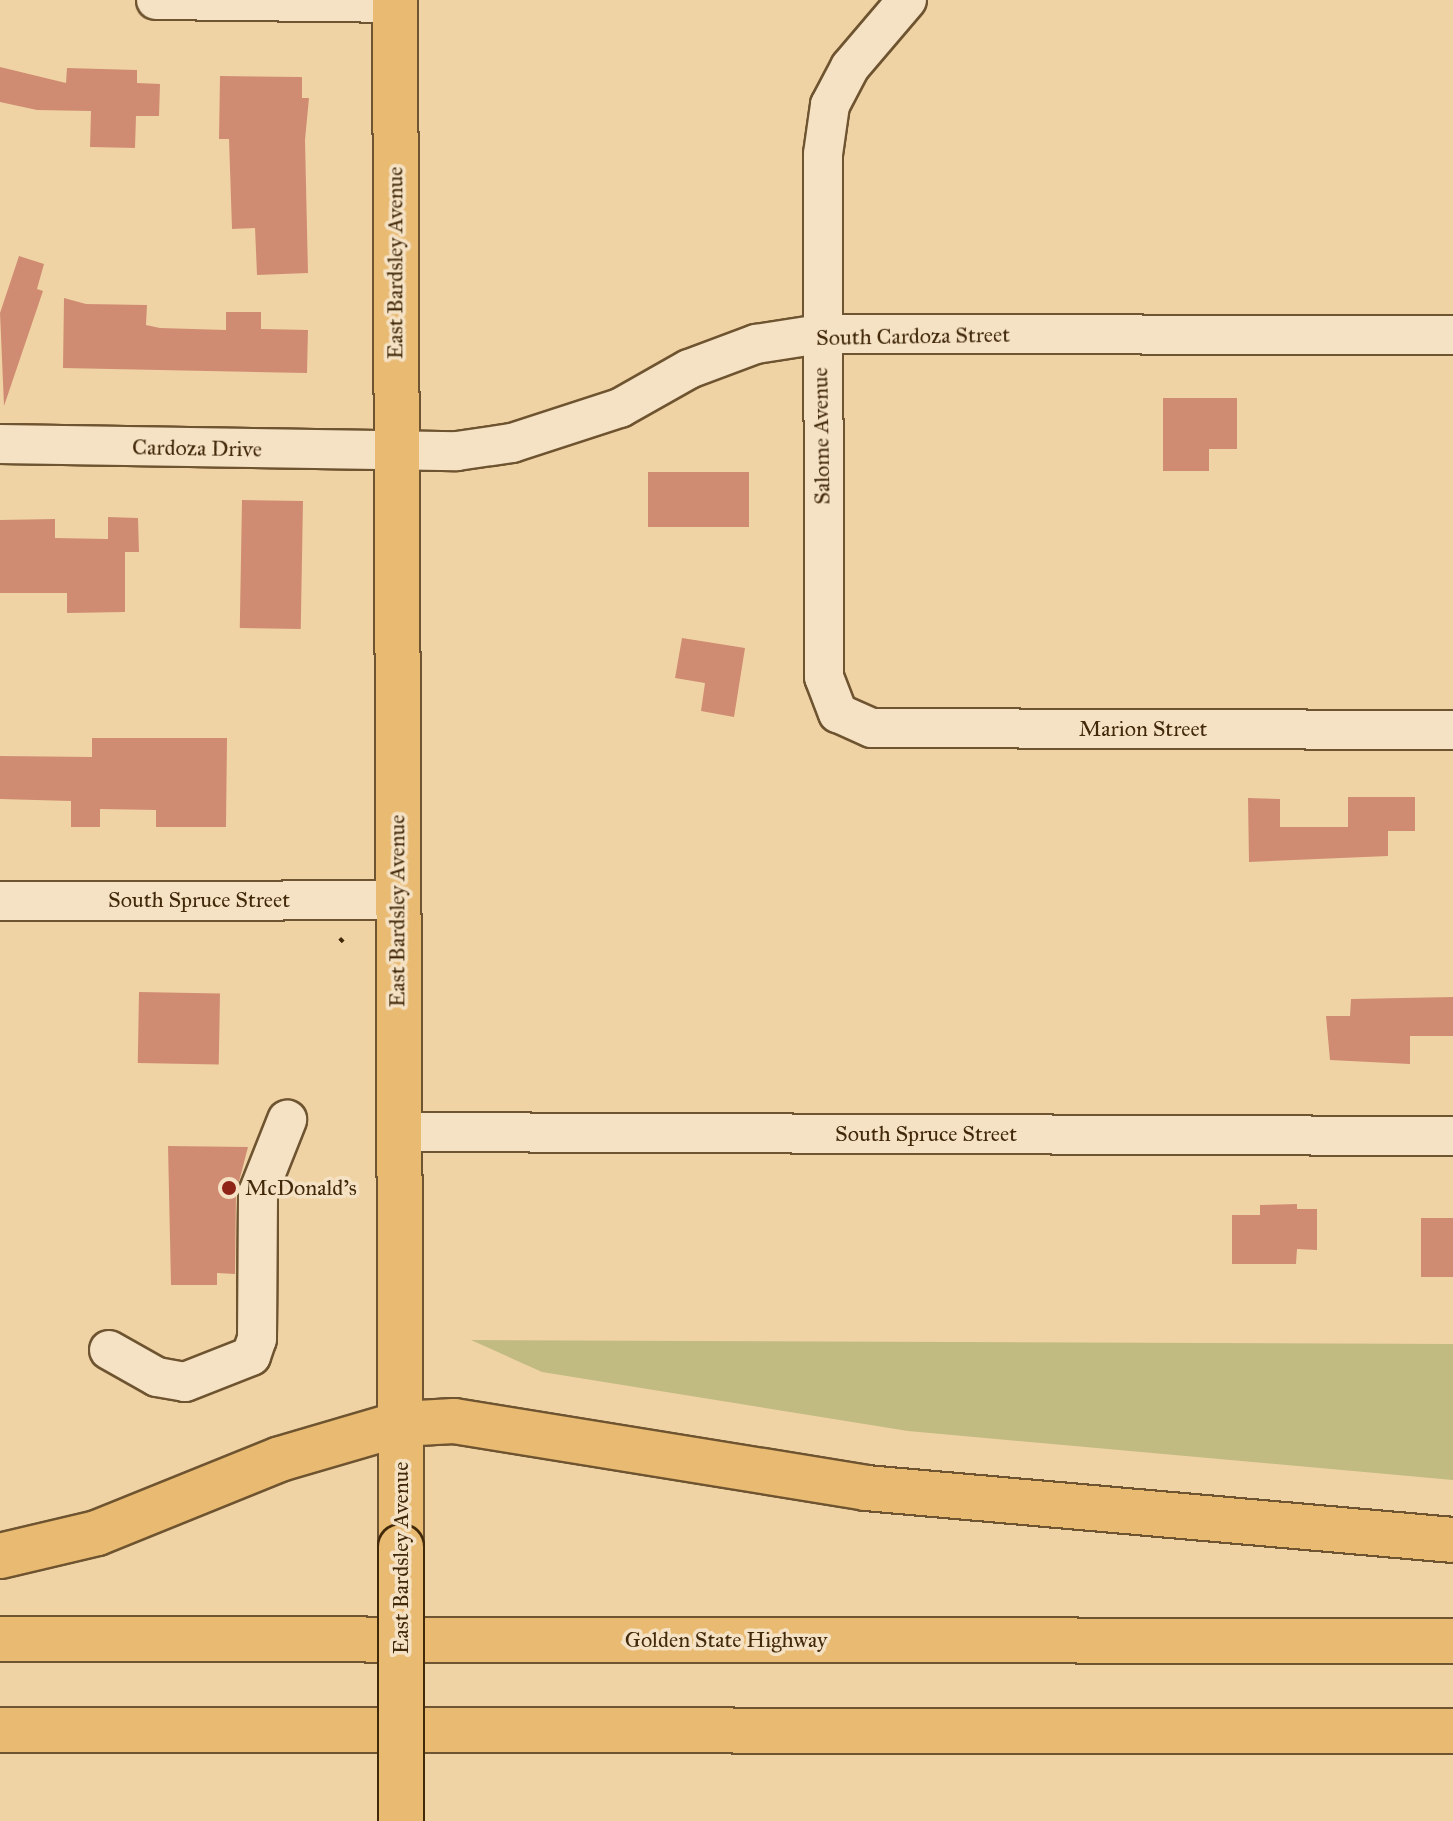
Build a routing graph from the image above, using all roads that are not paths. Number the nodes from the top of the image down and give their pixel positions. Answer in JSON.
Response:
{"nodes":[{"id":1,"x":156,"y":0,"type":"edge"},
{"id":2,"x":907,"y":0,"type":"edge"},
{"id":3,"x":395,"y":2,"type":"edge"},
{"id":4,"x":820,"y":334,"type":"junction"},
{"id":5,"x":1453,"y":335,"type":"edge"},
{"id":6,"x":0,"y":444,"type":"edge"},
{"id":7,"x":394,"y":450,"type":"junction"},
{"id":8,"x":838,"y":713,"type":"joint"},
{"id":9,"x":1453,"y":730,"type":"edge"},
{"id":10,"x":397,"y":900,"type":"junction"},
{"id":11,"x":0,"y":901,"type":"edge"},
{"id":12,"x":287,"y":1120,"type":"dead end"},
{"id":13,"x":398,"y":1132,"type":"junction"},
{"id":14,"x":1453,"y":1136,"type":"edge"},
{"id":15,"x":109,"y":1350,"type":"dead end"},
{"id":16,"x":400,"y":1424,"type":"junction"},
{"id":17,"x":1453,"y":1540,"type":"edge"},
{"id":18,"x":0,"y":1556,"type":"edge"},
{"id":19,"x":0,"y":1639,"type":"edge"},
{"id":20,"x":1453,"y":1641,"type":"edge"},
{"id":21,"x":0,"y":1730,"type":"edge"},
{"id":22,"x":1453,"y":1731,"type":"edge"},
{"id":23,"x":401,"y":1821,"type":"edge"}],
"edges":[{"from":1,"to":3,"type":"street"},
{"from":2,"to":4,"type":"street","name":"Salome Avenue"},
{"from":3,"to":7,"type":"main road","name":"East Bardsley Avenue"},
{"from":4,"to":5,"type":"street","name":"South Cardoza Street"},
{"from":4,"to":7,"type":"street","name":"South Cardoza Street"},
{"from":4,"to":8,"type":"street","name":"Salome Avenue"},
{"from":6,"to":7,"type":"street","name":"Cardoza Drive"},
{"from":7,"to":10,"type":"main road","name":"East Bardsley Avenue"},
{"from":8,"to":9,"type":"street","name":"Marion Street"},
{"from":10,"to":11,"type":"street","name":"South Spruce Street"},
{"from":10,"to":13,"type":"main road","name":"East Bardsley Avenue"},
{"from":12,"to":15,"type":"street"},
{"from":13,"to":14,"type":"street","name":"South Spruce Street"},
{"from":13,"to":16,"type":"main road","name":"East Bardsley Avenue"},
{"from":16,"to":17,"type":"main road"},
{"from":16,"to":18,"type":"main road"},
{"from":16,"to":23,"type":"main road","name":"East Bardsley Avenue","bridge":true},
{"from":19,"to":20,"type":"main road","name":"Golden State Highway"},
{"from":21,"to":22,"type":"main road"}]}
